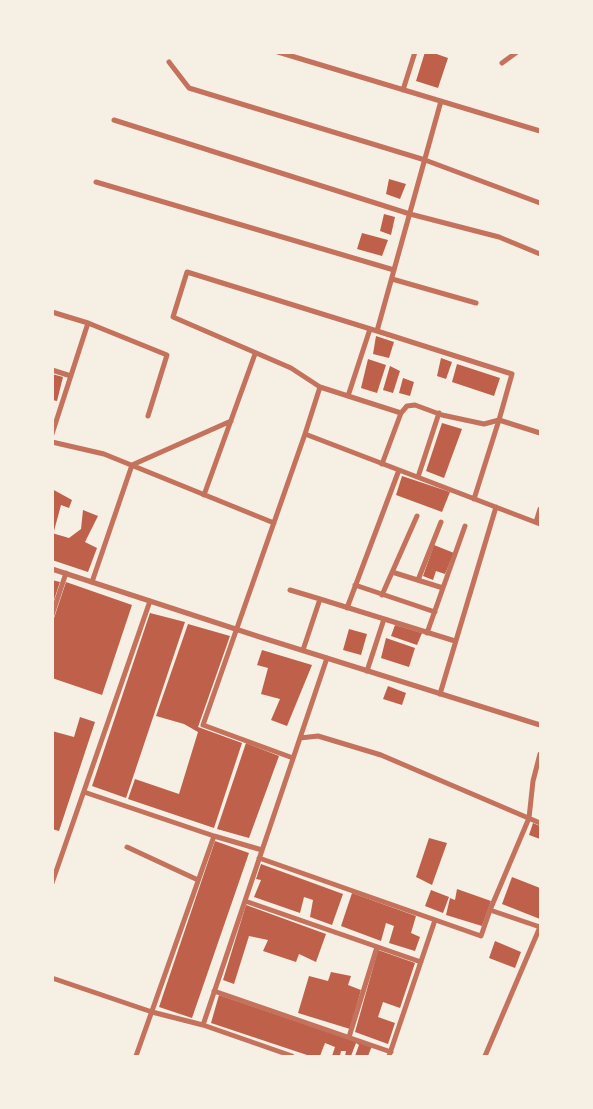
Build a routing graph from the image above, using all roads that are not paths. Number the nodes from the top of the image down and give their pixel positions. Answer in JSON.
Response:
{"nodes":[{"id":1,"x":278,"y":52,"type":"edge"},
{"id":2,"x":415,"y":52,"type":"edge"},
{"id":3,"x":518,"y":52,"type":"edge"},
{"id":4,"x":169,"y":62,"type":"dead end"},
{"id":5,"x":502,"y":63,"type":"dead end"},
{"id":6,"x":403,"y":90,"type":"junction"},
{"id":7,"x":441,"y":101,"type":"junction"},
{"id":8,"x":114,"y":120,"type":"dead end"},
{"id":9,"x":540,"y":131,"type":"edge"},
{"id":10,"x":425,"y":160,"type":"junction"},
{"id":11,"x":96,"y":182,"type":"dead end"},
{"id":12,"x":540,"y":203,"type":"edge"},
{"id":13,"x":410,"y":214,"type":"junction"},
{"id":14,"x":540,"y":254,"type":"edge"},
{"id":15,"x":394,"y":270,"type":"junction"},
{"id":16,"x":392,"y":279,"type":"junction"},
{"id":17,"x":476,"y":303,"type":"dead end"},
{"id":18,"x":52,"y":312,"type":"edge"},
{"id":19,"x":88,"y":323,"type":"junction"},
{"id":20,"x":370,"y":328,"type":"junction"},
{"id":21,"x":377,"y":331,"type":"junction"},
{"id":22,"x":255,"y":354,"type":"junction"},
{"id":23,"x":52,"y":370,"type":"edge"},
{"id":24,"x":71,"y":376,"type":"junction"},
{"id":25,"x":320,"y":387,"type":"junction"},
{"id":26,"x":348,"y":396,"type":"junction"},
{"id":27,"x":400,"y":413,"type":"junction"},
{"id":28,"x":439,"y":413,"type":"junction"},
{"id":29,"x":148,"y":416,"type":"dead end"},
{"id":30,"x":231,"y":420,"type":"junction"},
{"id":31,"x":500,"y":420,"type":"junction"},
{"id":32,"x":540,"y":433,"type":"edge"},
{"id":33,"x":52,"y":434,"type":"edge"},
{"id":34,"x":305,"y":434,"type":"junction"},
{"id":35,"x":52,"y":442,"type":"edge"},
{"id":36,"x":382,"y":464,"type":"junction"},
{"id":37,"x":132,"y":465,"type":"junction"},
{"id":38,"x":399,"y":470,"type":"junction"},
{"id":39,"x":418,"y":478,"type":"junction"},
{"id":40,"x":204,"y":494,"type":"junction"},
{"id":41,"x":474,"y":499,"type":"junction"},
{"id":42,"x":496,"y":507,"type":"junction"},
{"id":43,"x":540,"y":509,"type":"edge"},
{"id":44,"x":417,"y":516,"type":"dead end"},
{"id":45,"x":441,"y":522,"type":"dead end"},
{"id":46,"x":538,"y":523,"type":"edge"},
{"id":47,"x":274,"y":524,"type":"junction"},
{"id":48,"x":465,"y":526,"type":"dead end"},
{"id":49,"x":52,"y":569,"type":"edge"},
{"id":50,"x":392,"y":572,"type":"junction"},
{"id":51,"x":66,"y":574,"type":"junction"},
{"id":52,"x":418,"y":580,"type":"junction"},
{"id":53,"x":92,"y":582,"type":"junction"},
{"id":54,"x":355,"y":585,"type":"junction"},
{"id":55,"x":443,"y":588,"type":"junction"},
{"id":56,"x":290,"y":590,"type":"dead end"},
{"id":57,"x":382,"y":594,"type":"junction"},
{"id":58,"x":320,"y":599,"type":"junction"},
{"id":59,"x":150,"y":601,"type":"junction"},
{"id":60,"x":347,"y":608,"type":"junction"},
{"id":61,"x":435,"y":612,"type":"junction"},
{"id":62,"x":52,"y":614,"type":"edge"},
{"id":63,"x":384,"y":619,"type":"junction"},
{"id":64,"x":236,"y":629,"type":"junction"},
{"id":65,"x":427,"y":633,"type":"junction"},
{"id":66,"x":456,"y":641,"type":"junction"},
{"id":67,"x":303,"y":650,"type":"junction"},
{"id":68,"x":327,"y":658,"type":"junction"},
{"id":69,"x":367,"y":671,"type":"junction"},
{"id":70,"x":440,"y":694,"type":"junction"},
{"id":71,"x":540,"y":725,"type":"edge"},
{"id":72,"x":300,"y":738,"type":"junction"},
{"id":73,"x":540,"y":754,"type":"edge"},
{"id":74,"x":293,"y":758,"type":"junction"},
{"id":75,"x":84,"y":792,"type":"junction"},
{"id":76,"x":529,"y":818,"type":"junction"},
{"id":77,"x":540,"y":823,"type":"edge"},
{"id":78,"x":214,"y":836,"type":"junction"},
{"id":79,"x":127,"y":847,"type":"dead end"},
{"id":80,"x":262,"y":850,"type":"junction"},
{"id":81,"x":259,"y":858,"type":"junction"},
{"id":82,"x":198,"y":880,"type":"junction"},
{"id":83,"x":52,"y":883,"type":"edge"},
{"id":84,"x":245,"y":901,"type":"junction"},
{"id":85,"x":490,"y":910,"type":"junction"},
{"id":86,"x":435,"y":920,"type":"junction"},
{"id":87,"x":540,"y":927,"type":"edge"},
{"id":88,"x":377,"y":947,"type":"junction"},
{"id":89,"x":421,"y":962,"type":"junction"},
{"id":90,"x":52,"y":978,"type":"edge"},
{"id":91,"x":214,"y":991,"type":"junction"},
{"id":92,"x":152,"y":1012,"type":"junction"},
{"id":93,"x":203,"y":1025,"type":"junction"},
{"id":94,"x":349,"y":1037,"type":"junction"},
{"id":95,"x":274,"y":1050,"type":"junction"},
{"id":96,"x":390,"y":1054,"type":"edge"},
{"id":97,"x":136,"y":1056,"type":"edge"},
{"id":98,"x":271,"y":1056,"type":"edge"},
{"id":99,"x":292,"y":1056,"type":"edge"},
{"id":100,"x":485,"y":1056,"type":"edge"}],
"edges":[{"from":1,"to":6,"type":"street"},
{"from":2,"to":6,"type":"street"},
{"from":3,"to":5,"type":"street"},
{"from":4,"to":10,"type":"street"},
{"from":6,"to":7,"type":"street"},
{"from":7,"to":9,"type":"street"},
{"from":7,"to":10,"type":"street"},
{"from":8,"to":13,"type":"street"},
{"from":10,"to":12,"type":"street"},
{"from":10,"to":13,"type":"street"},
{"from":11,"to":15,"type":"street"},
{"from":13,"to":14,"type":"street"},
{"from":13,"to":15,"type":"street"},
{"from":15,"to":16,"type":"street"},
{"from":16,"to":17,"type":"street"},
{"from":16,"to":21,"type":"street"},
{"from":18,"to":19,"type":"street"},
{"from":19,"to":24,"type":"street"},
{"from":19,"to":29,"type":"street"},
{"from":20,"to":21,"type":"street"},
{"from":20,"to":22,"type":"street"},
{"from":20,"to":26,"type":"street"},
{"from":21,"to":31,"type":"street"},
{"from":22,"to":25,"type":"street"},
{"from":22,"to":30,"type":"street"},
{"from":23,"to":24,"type":"street"},
{"from":24,"to":33,"type":"street"},
{"from":25,"to":26,"type":"street"},
{"from":25,"to":34,"type":"street"},
{"from":26,"to":27,"type":"street"},
{"from":27,"to":28,"type":"street"},
{"from":27,"to":36,"type":"street"},
{"from":28,"to":31,"type":"street"},
{"from":28,"to":39,"type":"street"},
{"from":30,"to":37,"type":"street"},
{"from":30,"to":40,"type":"street"},
{"from":31,"to":32,"type":"street"},
{"from":31,"to":41,"type":"street"},
{"from":34,"to":36,"type":"street"},
{"from":34,"to":47,"type":"street"},
{"from":35,"to":37,"type":"street"},
{"from":36,"to":38,"type":"street"},
{"from":37,"to":40,"type":"street"},
{"from":37,"to":53,"type":"street"},
{"from":38,"to":39,"type":"street"},
{"from":38,"to":54,"type":"street"},
{"from":39,"to":41,"type":"street"},
{"from":40,"to":47,"type":"street"},
{"from":41,"to":42,"type":"street"},
{"from":42,"to":46,"type":"street"},
{"from":42,"to":66,"type":"street"},
{"from":43,"to":46,"type":"street"},
{"from":44,"to":50,"type":"street"},
{"from":45,"to":52,"type":"street"},
{"from":47,"to":64,"type":"street"},
{"from":48,"to":55,"type":"street"},
{"from":49,"to":51,"type":"street"},
{"from":50,"to":52,"type":"street"},
{"from":50,"to":57,"type":"street"},
{"from":51,"to":53,"type":"street"},
{"from":51,"to":62,"type":"street"},
{"from":52,"to":55,"type":"street"},
{"from":53,"to":59,"type":"street"},
{"from":54,"to":57,"type":"street"},
{"from":54,"to":60,"type":"street"},
{"from":55,"to":61,"type":"street"},
{"from":56,"to":58,"type":"street"},
{"from":57,"to":61,"type":"street"},
{"from":58,"to":60,"type":"street"},
{"from":58,"to":67,"type":"street"},
{"from":59,"to":64,"type":"street"},
{"from":59,"to":75,"type":"street"},
{"from":60,"to":63,"type":"street"},
{"from":61,"to":65,"type":"street"},
{"from":63,"to":65,"type":"street"},
{"from":63,"to":69,"type":"street"},
{"from":64,"to":67,"type":"street"},
{"from":64,"to":74,"type":"street"},
{"from":65,"to":66,"type":"street"},
{"from":66,"to":70,"type":"street"},
{"from":67,"to":68,"type":"street"},
{"from":68,"to":69,"type":"street"},
{"from":68,"to":72,"type":"street"},
{"from":69,"to":70,"type":"street"},
{"from":70,"to":71,"type":"street"},
{"from":72,"to":74,"type":"street"},
{"from":72,"to":76,"type":"street"},
{"from":73,"to":76,"type":"street"},
{"from":74,"to":80,"type":"street"},
{"from":75,"to":78,"type":"street"},
{"from":75,"to":83,"type":"street"},
{"from":76,"to":77,"type":"street"},
{"from":76,"to":85,"type":"street"},
{"from":78,"to":80,"type":"street"},
{"from":78,"to":82,"type":"street"},
{"from":79,"to":82,"type":"street"},
{"from":80,"to":81,"type":"street"},
{"from":81,"to":84,"type":"street"},
{"from":81,"to":86,"type":"street"},
{"from":82,"to":92,"type":"street"},
{"from":84,"to":88,"type":"street"},
{"from":84,"to":91,"type":"street"},
{"from":85,"to":86,"type":"street"},
{"from":85,"to":87,"type":"street"},
{"from":86,"to":89,"type":"street"},
{"from":87,"to":100,"type":"street"},
{"from":88,"to":89,"type":"street"},
{"from":88,"to":94,"type":"street"},
{"from":89,"to":96,"type":"street"},
{"from":90,"to":92,"type":"street"},
{"from":91,"to":93,"type":"street"},
{"from":91,"to":94,"type":"street"},
{"from":92,"to":93,"type":"street"},
{"from":92,"to":97,"type":"street"},
{"from":93,"to":95,"type":"street"},
{"from":94,"to":96,"type":"street"},
{"from":95,"to":98,"type":"street"},
{"from":95,"to":99,"type":"street"}]}
